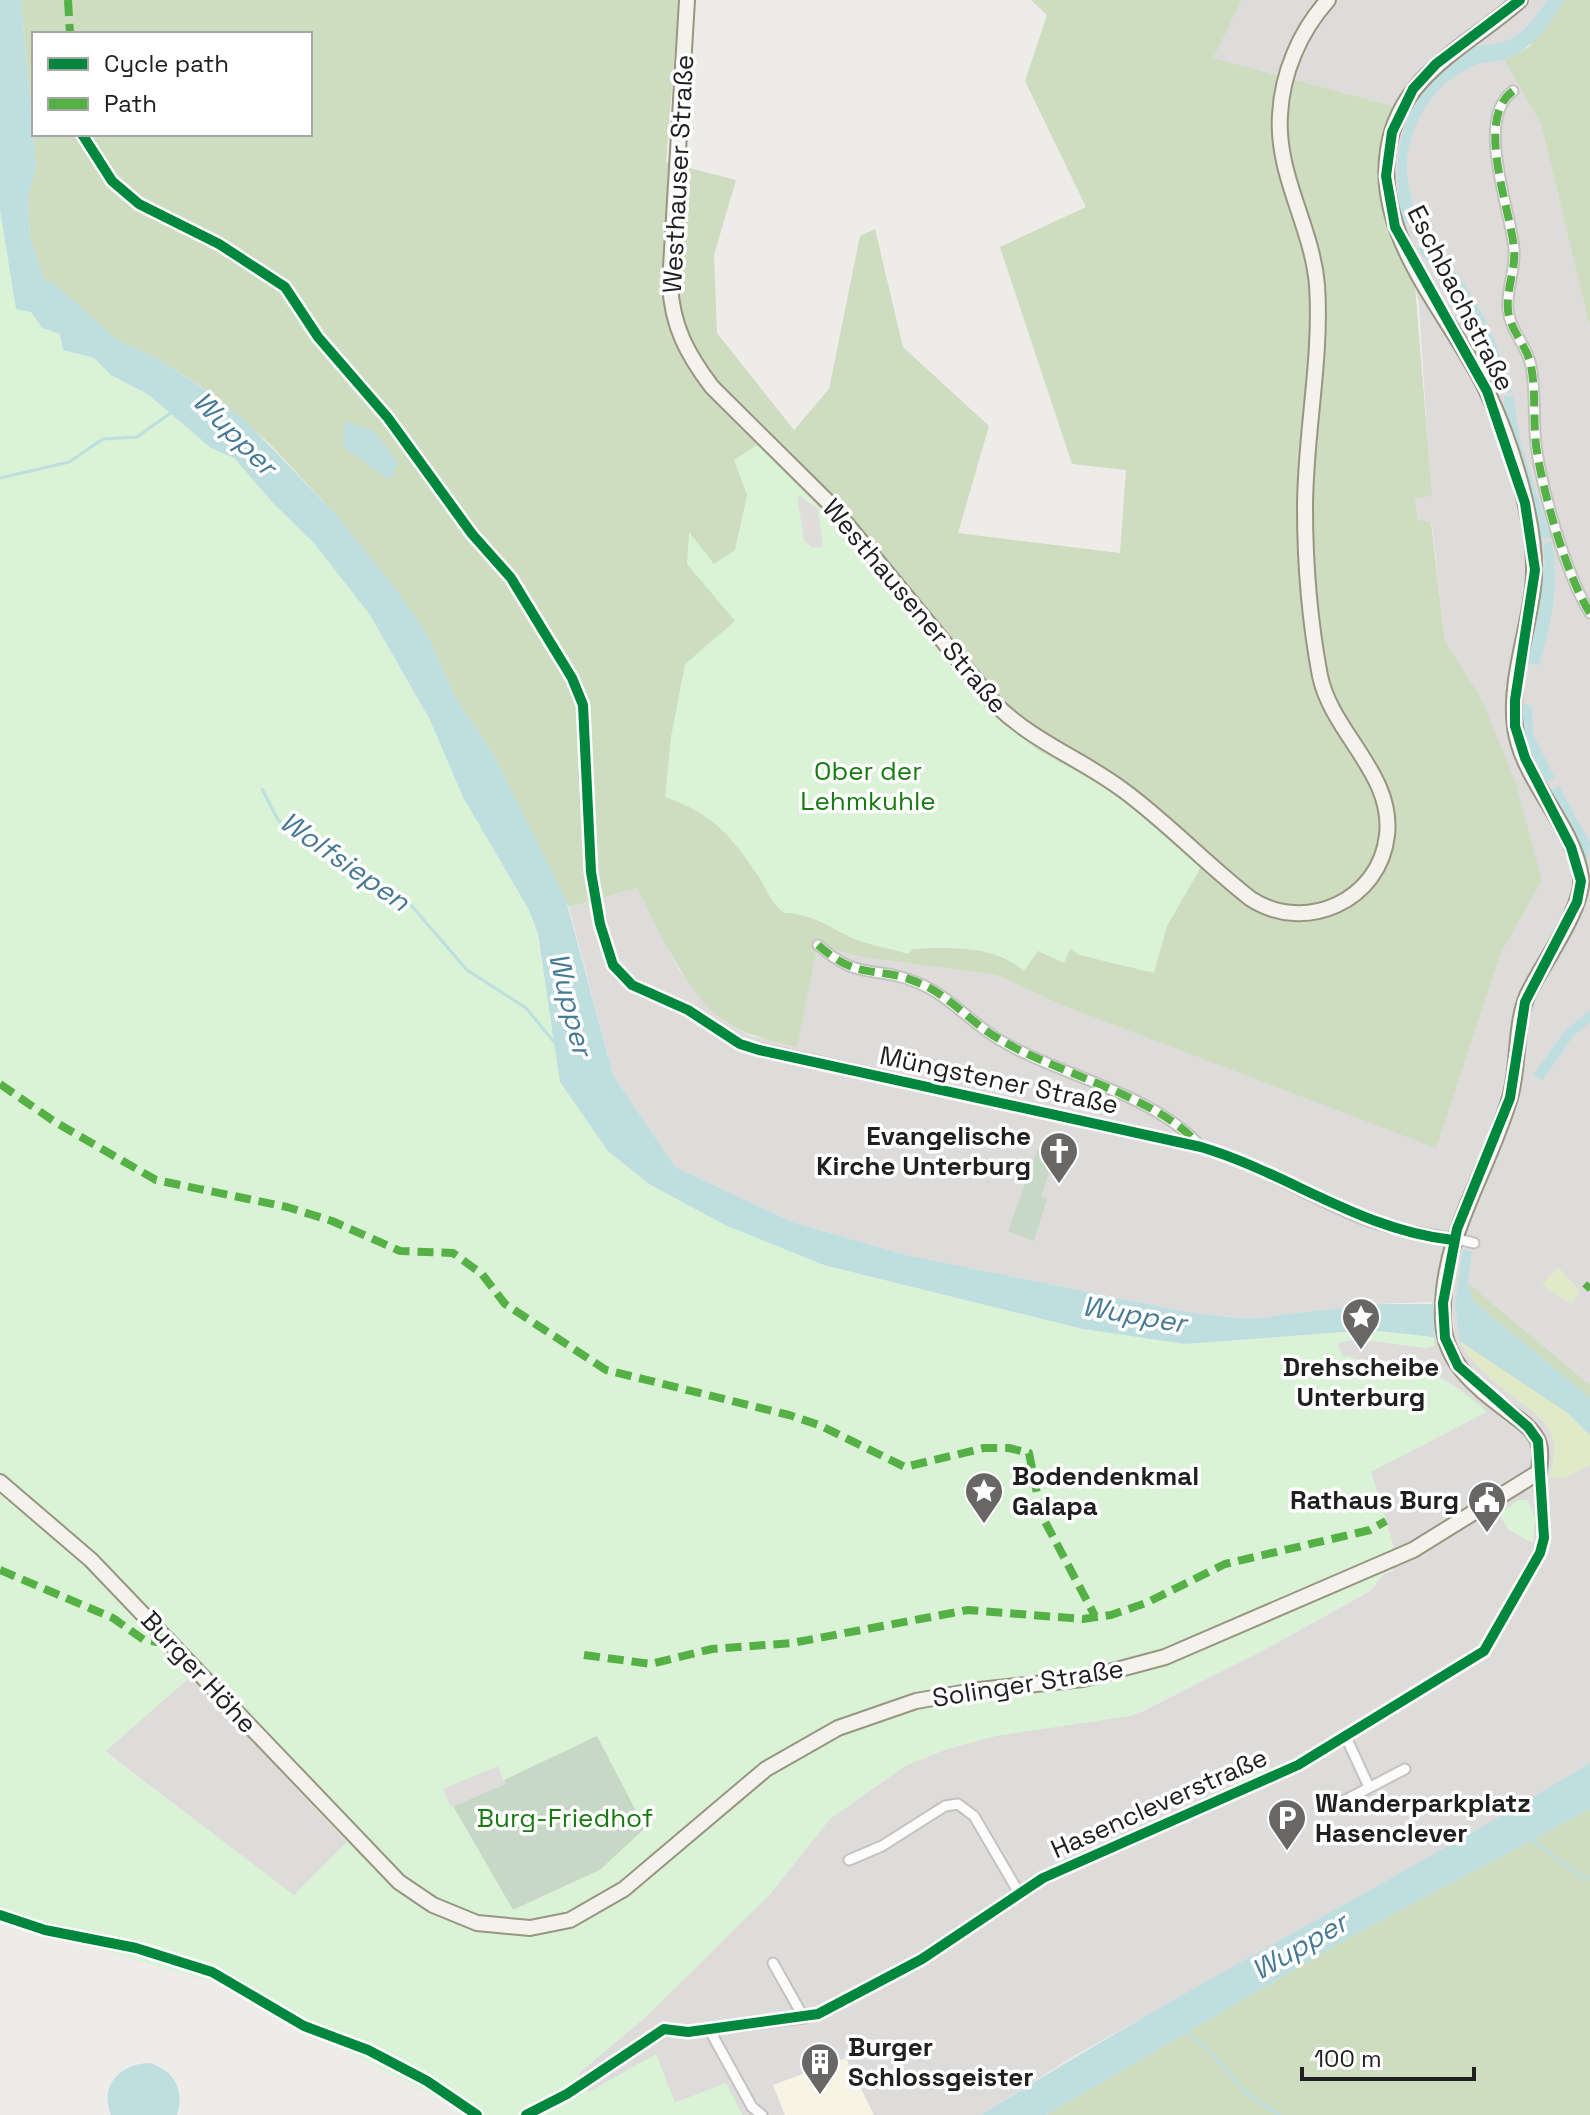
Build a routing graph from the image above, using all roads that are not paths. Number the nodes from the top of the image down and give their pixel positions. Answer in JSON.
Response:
{"nodes":[{"id":1,"x":687,"y":0,"type":"edge"},
{"id":2,"x":1328,"y":0,"type":"edge"},
{"id":3,"x":1520,"y":0,"type":"edge"},
{"id":4,"x":1513,"y":91,"type":"dead end"},
{"id":5,"x":684,"y":345,"type":"joint"},
{"id":6,"x":1590,"y":613,"type":"edge"},
{"id":7,"x":1587,"y":874,"type":"edge"},
{"id":8,"x":595,"y":898,"type":"dead end"},
{"id":9,"x":818,"y":945,"type":"dead end"},
{"id":10,"x":1201,"y":1147,"type":"junction"},
{"id":11,"x":1455,"y":1242,"type":"junction"},
{"id":12,"x":1474,"y":1243,"type":"dead end"},
{"id":13,"x":1539,"y":1472,"type":"junction"},
{"id":14,"x":0,"y":1482,"type":"edge"},
{"id":15,"x":1345,"y":1735,"type":"junction"},
{"id":16,"x":1405,"y":1769,"type":"dead end"},
{"id":17,"x":1369,"y":1787,"type":"junction"},
{"id":18,"x":1336,"y":1805,"type":"dead end"},
{"id":19,"x":849,"y":1860,"type":"dead end"},
{"id":20,"x":388,"y":1872,"type":"joint"},
{"id":21,"x":1019,"y":1893,"type":"junction"},
{"id":22,"x":773,"y":1963,"type":"dead end"},
{"id":23,"x":804,"y":2018,"type":"junction"},
{"id":24,"x":664,"y":2029,"type":"dead end"},
{"id":25,"x":709,"y":2029,"type":"junction"},
{"id":26,"x":762,"y":2115,"type":"edge"}],
"edges":[{"from":1,"to":5,"type":"main road","name":"Westhauser Straße"},
{"from":2,"to":5,"type":"main road","name":"Westhausener Straße"},
{"from":3,"to":7,"type":"main road","name":"Eschbachstraße"},
{"from":4,"to":6,"type":"street"},
{"from":7,"to":11,"type":"main road","name":"Eschbachstraße"},
{"from":8,"to":10,"type":"street","name":"Müngstener Straße"},
{"from":9,"to":10,"type":"street"},
{"from":10,"to":11,"type":"street","name":"Müngstener Straße"},
{"from":11,"to":12,"type":"street","name":"Müngstener Straße"},
{"from":11,"to":13,"type":"main road","name":"Eschbachstraße"},
{"from":13,"to":15,"type":"street","name":"Hasencleverstraße"},
{"from":13,"to":20,"type":"main road","name":"Solinger Straße"},
{"from":14,"to":20,"type":"main road","name":"Burger Höhe"},
{"from":15,"to":17,"type":"street"},
{"from":15,"to":21,"type":"street","name":"Hasencleverstraße"},
{"from":16,"to":17,"type":"street"},
{"from":17,"to":18,"type":"street"},
{"from":19,"to":21,"type":"street"},
{"from":21,"to":23,"type":"street","name":"Hasencleverstraße"},
{"from":22,"to":23,"type":"street"},
{"from":23,"to":25,"type":"street","name":"Hasencleverstraße"},
{"from":24,"to":25,"type":"street","name":"Hasencleverstraße"},
{"from":25,"to":26,"type":"street"}]}
